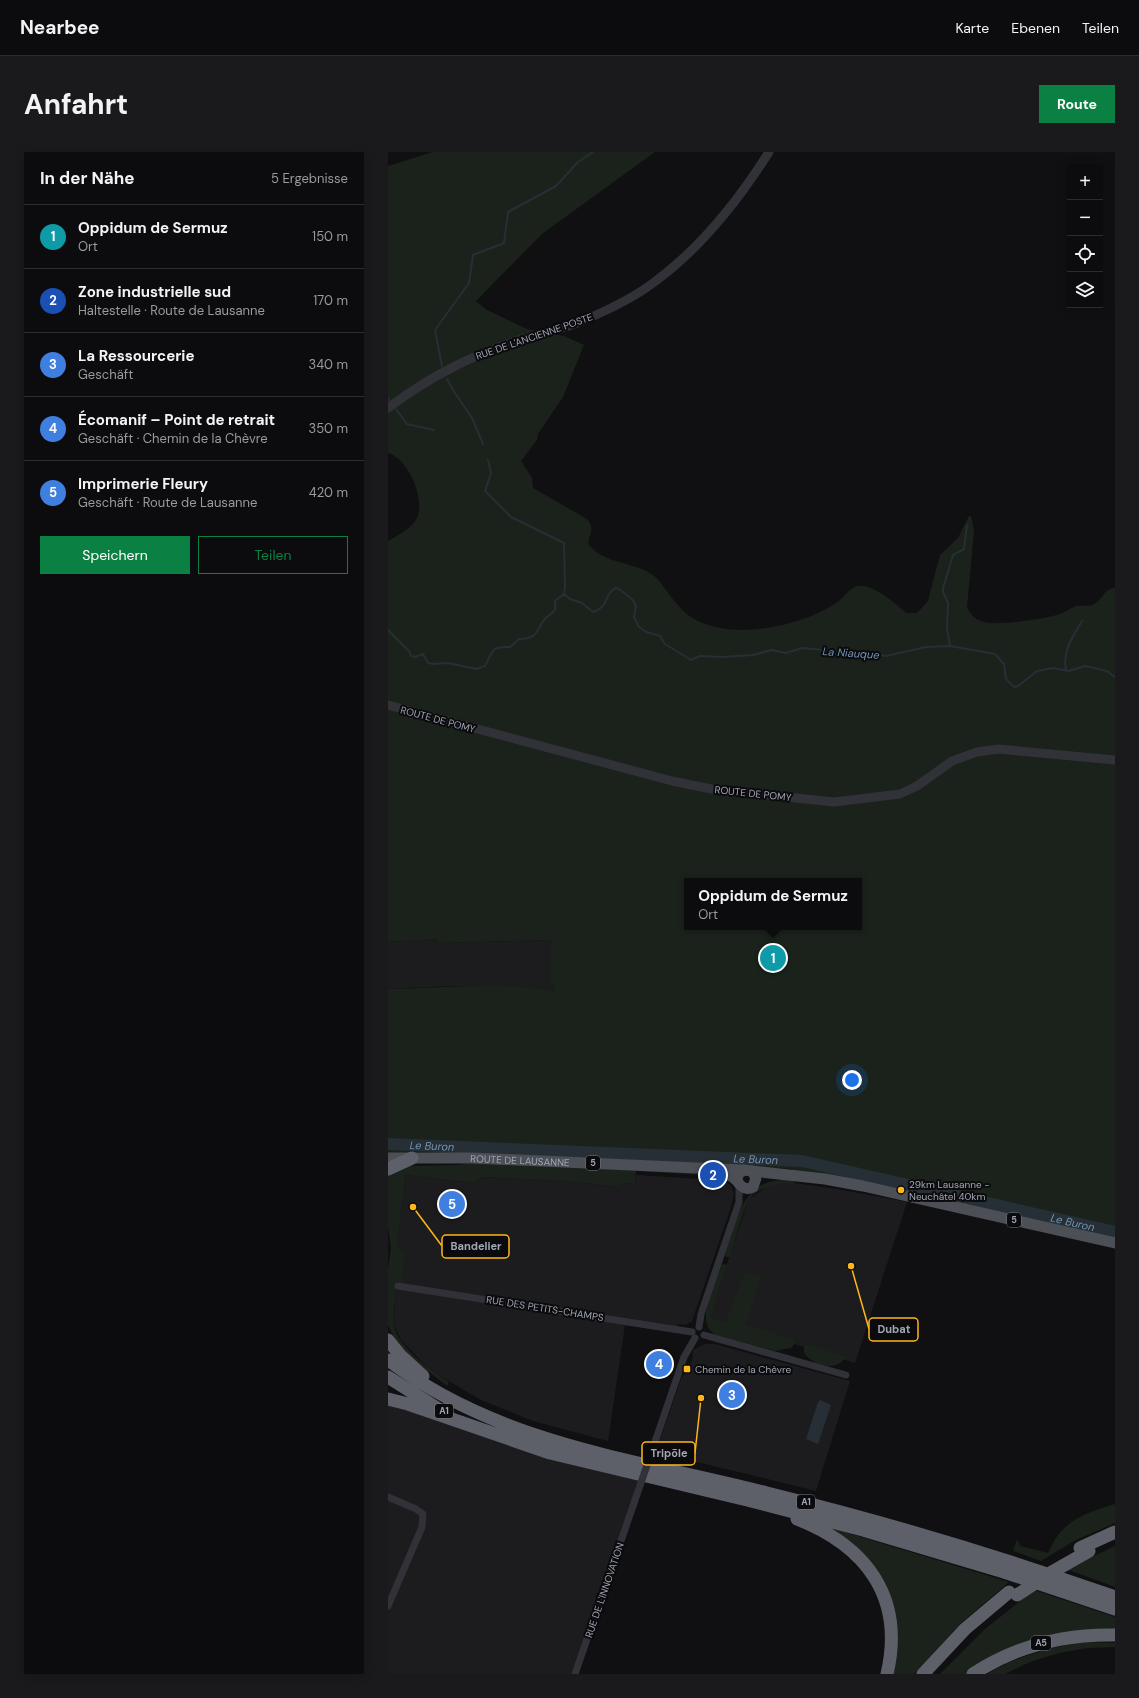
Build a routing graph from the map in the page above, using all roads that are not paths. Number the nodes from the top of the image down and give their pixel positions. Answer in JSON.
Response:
{"nodes":[{"id":1,"x":769,"y":152,"type":"edge"},
{"id":2,"x":388,"y":408,"type":"edge"},
{"id":3,"x":388,"y":705,"type":"edge"},
{"id":4,"x":1115,"y":760,"type":"edge"},
{"id":5,"x":400,"y":1158,"type":"edge"},
{"id":6,"x":388,"y":1163,"type":"edge"},
{"id":7,"x":388,"y":1169,"type":"edge"},
{"id":8,"x":713,"y":1169,"type":"junction"},
{"id":9,"x":747,"y":1171,"type":"junction"},
{"id":10,"x":792,"y":1176,"type":"junction"},
{"id":11,"x":745,"y":1185,"type":"junction"},
{"id":12,"x":739,"y":1202,"type":"junction"},
{"id":13,"x":1115,"y":1243,"type":"edge"},
{"id":14,"x":398,"y":1286,"type":"dead end"},
{"id":15,"x":699,"y":1327,"type":"junction"},
{"id":16,"x":693,"y":1335,"type":"junction"},
{"id":17,"x":704,"y":1335,"type":"junction"},
{"id":18,"x":388,"y":1340,"type":"edge"},
{"id":19,"x":388,"y":1360,"type":"edge"},
{"id":20,"x":846,"y":1375,"type":"dead end"},
{"id":21,"x":388,"y":1377,"type":"edge"},
{"id":22,"x":388,"y":1399,"type":"edge"},
{"id":23,"x":494,"y":1421,"type":"junction"},
{"id":24,"x":504,"y":1438,"type":"junction"},
{"id":25,"x":388,"y":1497,"type":"edge"},
{"id":26,"x":747,"y":1500,"type":"junction"},
{"id":27,"x":1115,"y":1532,"type":"edge"},
{"id":28,"x":1115,"y":1540,"type":"edge"},
{"id":29,"x":1085,"y":1549,"type":"junction"},
{"id":30,"x":1013,"y":1593,"type":"junction"},
{"id":31,"x":1115,"y":1597,"type":"edge"},
{"id":32,"x":388,"y":1606,"type":"edge"},
{"id":33,"x":1115,"y":1609,"type":"edge"},
{"id":34,"x":1115,"y":1635,"type":"edge"},
{"id":35,"x":575,"y":1674,"type":"edge"},
{"id":36,"x":887,"y":1674,"type":"edge"},
{"id":37,"x":923,"y":1674,"type":"edge"},
{"id":38,"x":932,"y":1674,"type":"edge"},
{"id":39,"x":973,"y":1674,"type":"edge"}],
"edges":[{"from":1,"to":2,"type":"street","name":"RUE DE L'ANCIENNE POSTE"},
{"from":3,"to":4,"type":"street","name":"ROUTE DE POMY"},
{"from":5,"to":6,"type":"main road","name":"ROUTE DE LAUSANNE","number":"5"},
{"from":5,"to":7,"type":"highway"},
{"from":5,"to":8,"type":"main road","name":"ROUTE DE LAUSANNE","number":"5"},
{"from":8,"to":9,"type":"main road","name":"ROUTE DE LAUSANNE","number":"5"},
{"from":8,"to":11,"type":"main road","name":"ROUTE DE LAUSANNE","number":"5"},
{"from":9,"to":10,"type":"main road","name":"ROUTE DE LAUSANNE","number":"5"},
{"from":9,"to":11,"type":"main road"},
{"from":9,"to":11,"type":"main road"},
{"from":10,"to":11,"type":"main road","name":"ROUTE DE LAUSANNE","number":"5"},
{"from":10,"to":13,"type":"main road","name":"ROUTE DE LAUSANNE","number":"5"},
{"from":11,"to":12,"type":"street"},
{"from":11,"to":12,"type":"street"},
{"from":12,"to":15,"type":"street"},
{"from":14,"to":16,"type":"street","name":"RUE DES PETITS-CHAMPS"},
{"from":15,"to":16,"type":"street"},
{"from":15,"to":17,"type":"street"},
{"from":16,"to":17,"type":"street"},
{"from":16,"to":35,"type":"street","name":"RUE DE L'INNOVATION","bridge":true},
{"from":17,"to":20,"type":"street"},
{"from":18,"to":23,"type":"highway"},
{"from":19,"to":23,"type":"highway","number":"A1"},
{"from":21,"to":24,"type":"highway","number":"A1"},
{"from":22,"to":24,"type":"highway"},
{"from":23,"to":31,"type":"highway","number":"A1"},
{"from":24,"to":26,"type":"highway","number":"A1"},
{"from":25,"to":32,"type":"street"},
{"from":26,"to":33,"type":"highway","number":"A1"},
{"from":26,"to":36,"type":"highway"},
{"from":27,"to":29,"type":"highway"},
{"from":28,"to":29,"type":"highway"},
{"from":29,"to":30,"type":"highway"},
{"from":30,"to":37,"type":"highway"},
{"from":30,"to":38,"type":"highway"},
{"from":34,"to":39,"type":"highway","number":"A5"}]}
